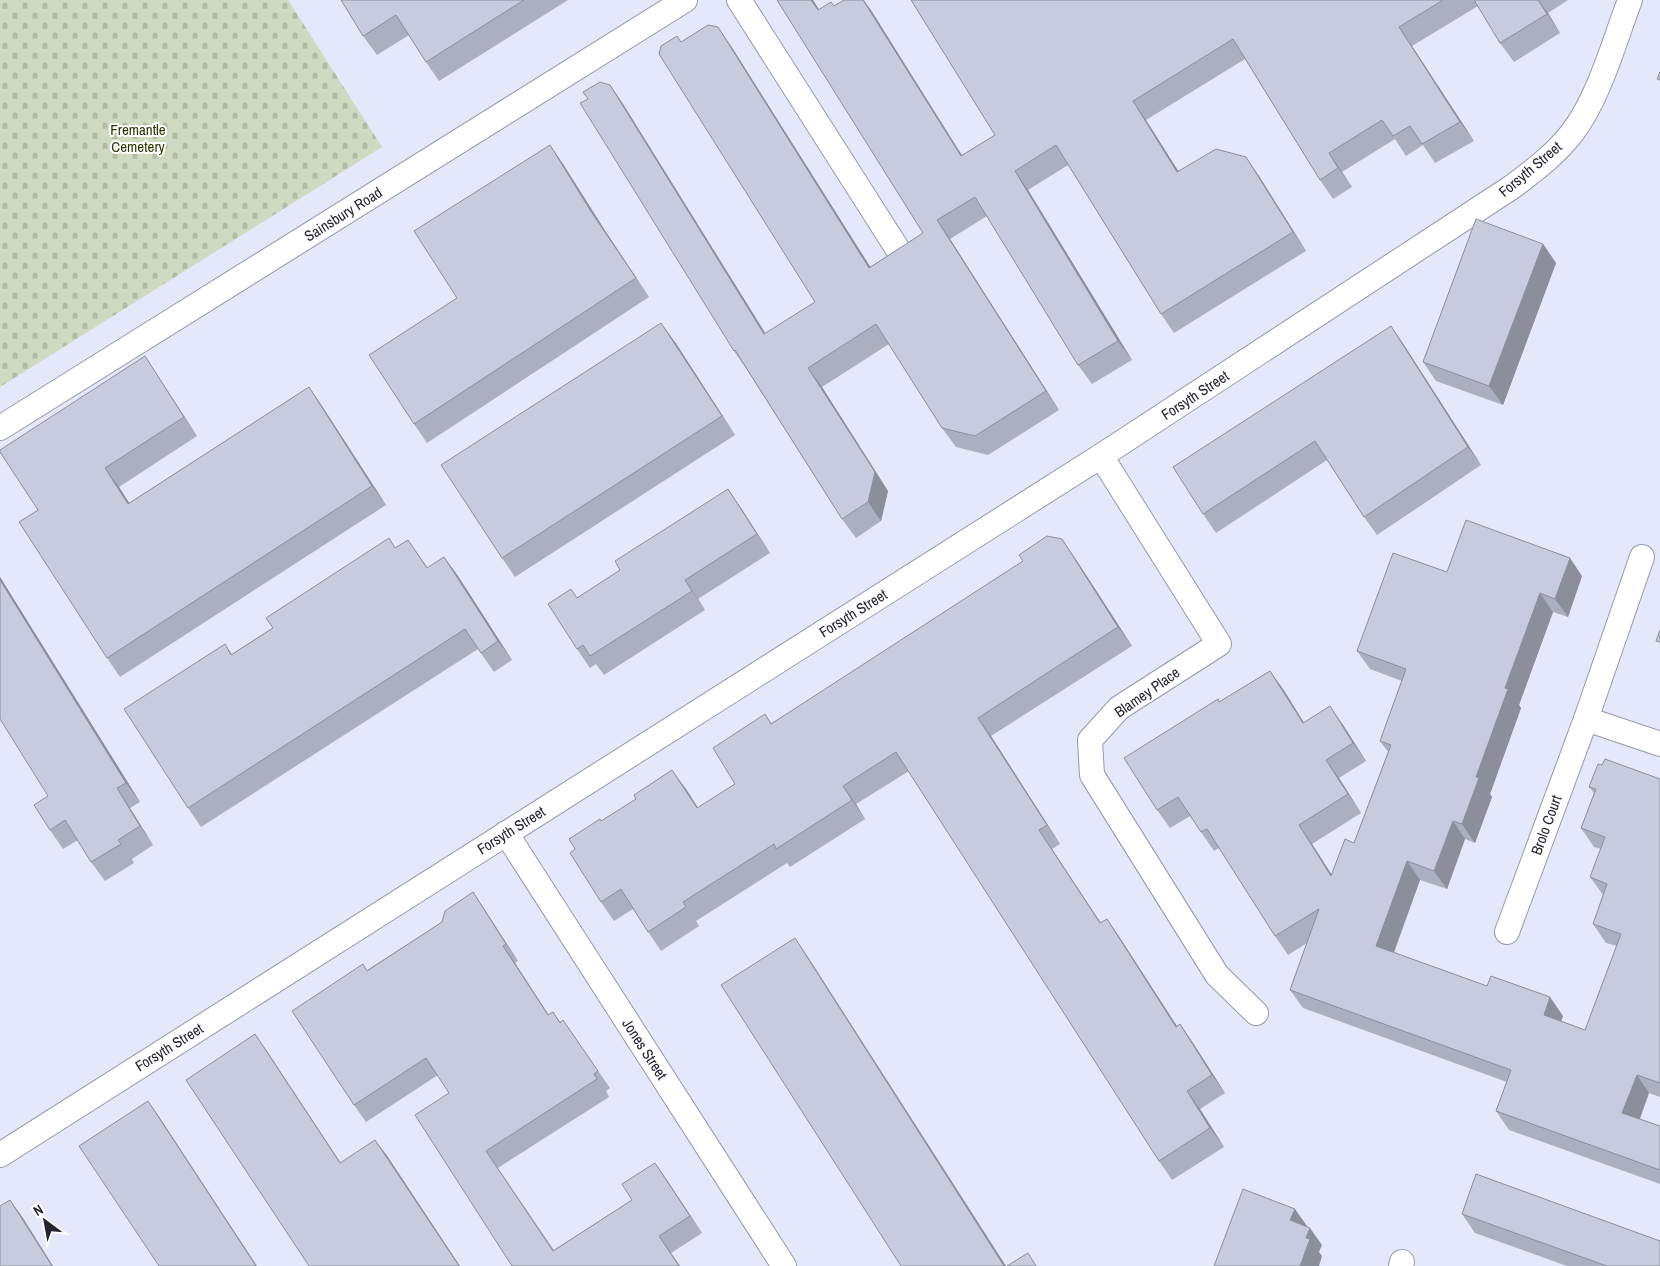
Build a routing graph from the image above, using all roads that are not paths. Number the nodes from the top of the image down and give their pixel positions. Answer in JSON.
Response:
{"nodes":[{"id":1,"x":685,"y":0,"type":"edge"},
{"id":2,"x":739,"y":0,"type":"edge"},
{"id":3,"x":1630,"y":0,"type":"edge"},
{"id":4,"x":902,"y":256,"type":"edge"},
{"id":5,"x":0,"y":428,"type":"edge"},
{"id":6,"x":1101,"y":456,"type":"junction"},
{"id":7,"x":1642,"y":557,"type":"dead end"},
{"id":8,"x":1586,"y":719,"type":"junction"},
{"id":9,"x":1660,"y":744,"type":"edge"},
{"id":10,"x":506,"y":833,"type":"junction"},
{"id":11,"x":1507,"y":932,"type":"dead end"},
{"id":12,"x":1256,"y":1013,"type":"dead end"},
{"id":13,"x":0,"y":1155,"type":"edge"},
{"id":14,"x":784,"y":1266,"type":"edge"}],
"edges":[{"from":1,"to":5,"type":"street","name":"Sainsbury Road"},
{"from":2,"to":4,"type":"street"},
{"from":3,"to":6,"type":"street","name":"Forsyth Street"},
{"from":6,"to":10,"type":"street","name":"Forsyth Street"},
{"from":6,"to":12,"type":"street","name":"Blamey Place"},
{"from":7,"to":8,"type":"street","name":"Brolo Court"},
{"from":8,"to":9,"type":"street"},
{"from":8,"to":11,"type":"street","name":"Brolo Court"},
{"from":10,"to":13,"type":"street","name":"Forsyth Street"},
{"from":10,"to":14,"type":"street","name":"Jones Street"}]}
